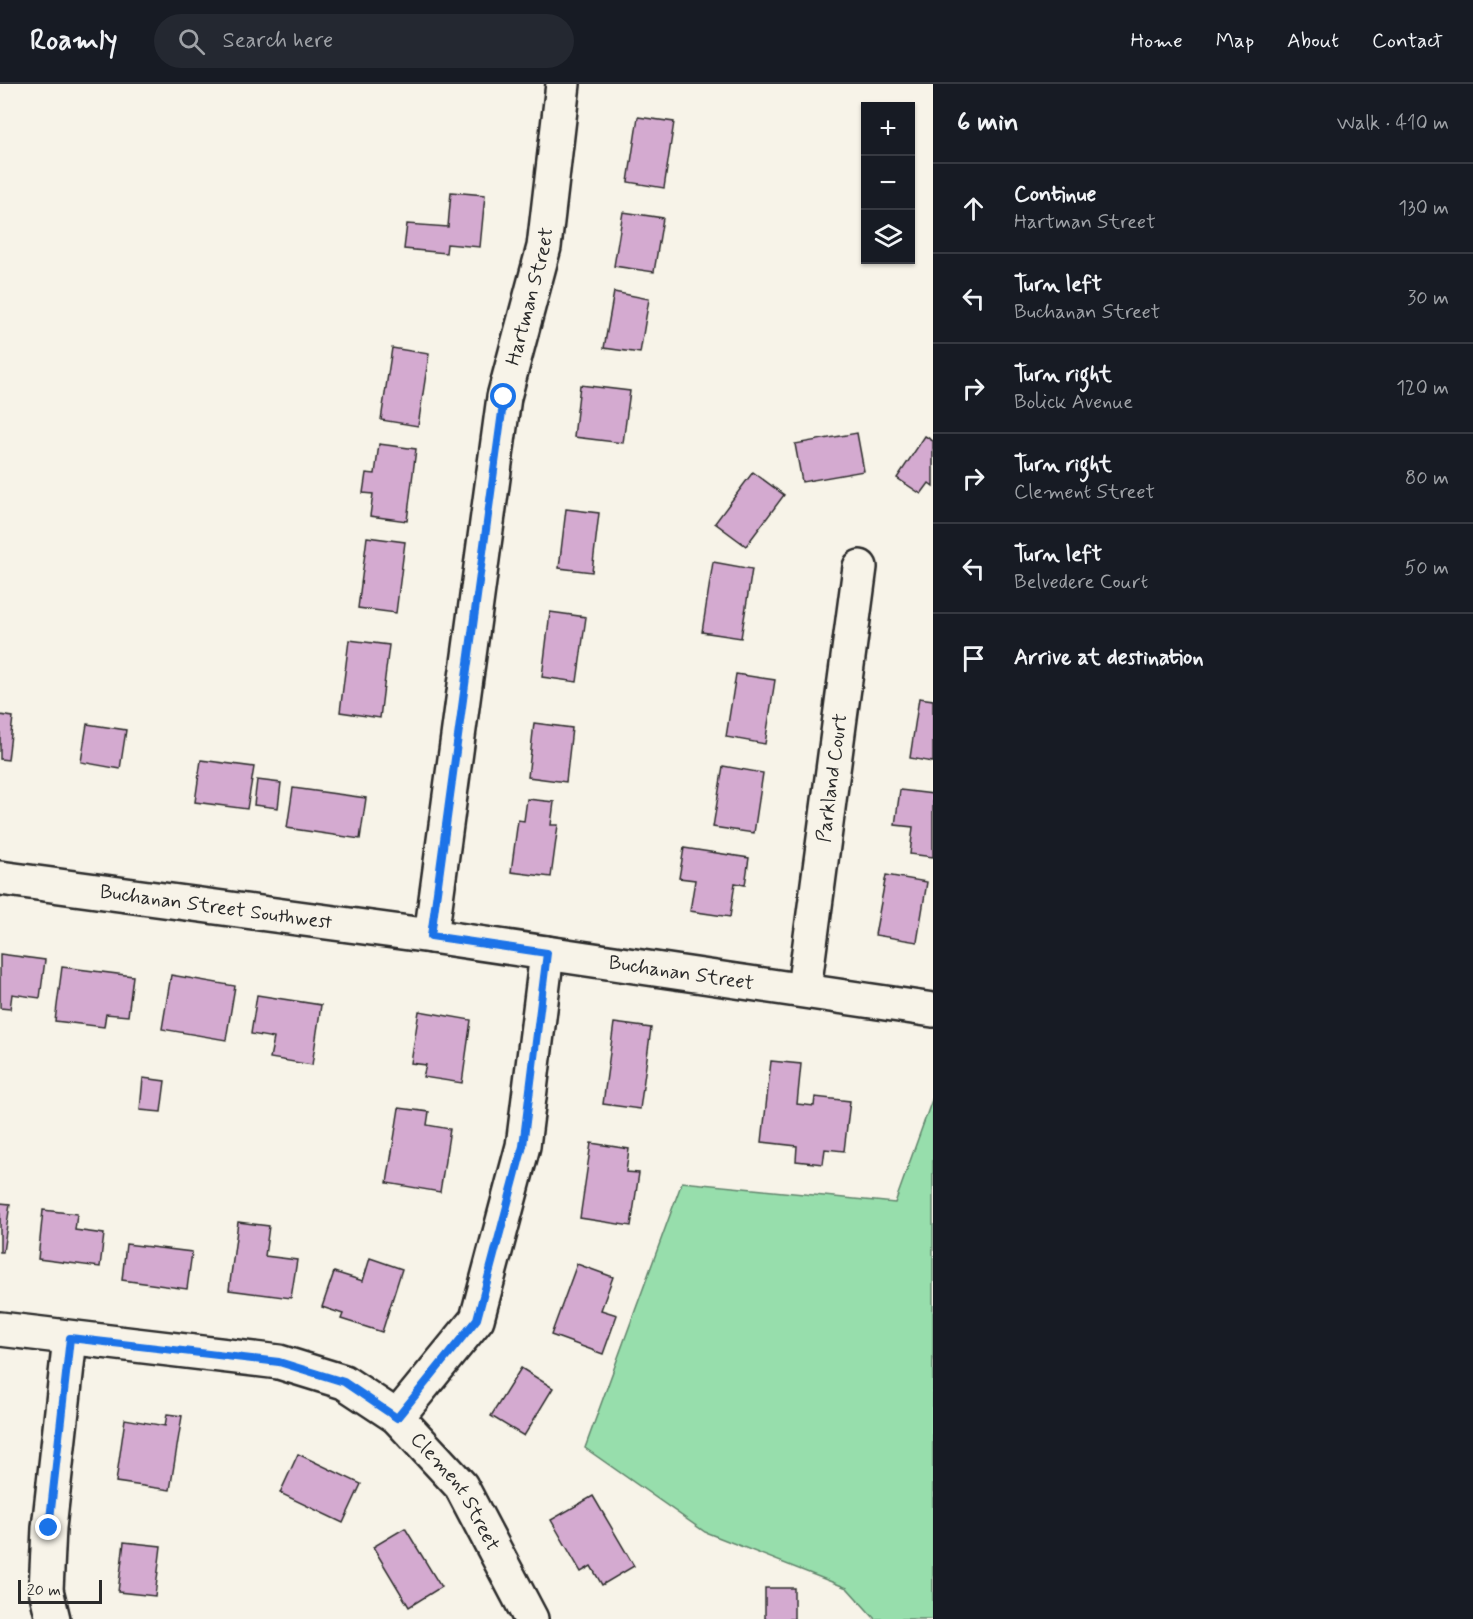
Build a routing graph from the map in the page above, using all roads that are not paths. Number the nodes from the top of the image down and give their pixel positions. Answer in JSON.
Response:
{"nodes":[{"id":1,"x":563,"y":84,"type":"edge"},
{"id":2,"x":860,"y":567,"type":"dead end"},
{"id":3,"x":0,"y":878,"type":"edge"},
{"id":4,"x":431,"y":936,"type":"junction"},
{"id":5,"x":547,"y":953,"type":"junction"},
{"id":6,"x":804,"y":989,"type":"junction"},
{"id":7,"x":933,"y":1010,"type":"edge"},
{"id":8,"x":0,"y":1329,"type":"edge"},
{"id":9,"x":70,"y":1338,"type":"junction"},
{"id":10,"x":397,"y":1418,"type":"junction"},
{"id":11,"x":53,"y":1619,"type":"edge"},
{"id":12,"x":531,"y":1619,"type":"edge"}],
"edges":[{"from":1,"to":4,"type":"street","name":"Hartman Street"},
{"from":2,"to":6,"type":"street","name":"Parkland Court"},
{"from":3,"to":4,"type":"street","name":"Buchanan Street Southwest"},
{"from":4,"to":5,"type":"street","name":"Buchanan Street"},
{"from":5,"to":6,"type":"street","name":"Buchanan Street"},
{"from":5,"to":10,"type":"street"},
{"from":6,"to":7,"type":"street","name":"Buchanan Street"},
{"from":8,"to":9,"type":"street","name":"Clement Street"},
{"from":9,"to":10,"type":"street","name":"Clement Street"},
{"from":9,"to":11,"type":"street"},
{"from":10,"to":12,"type":"street","name":"Clement Street"}]}
